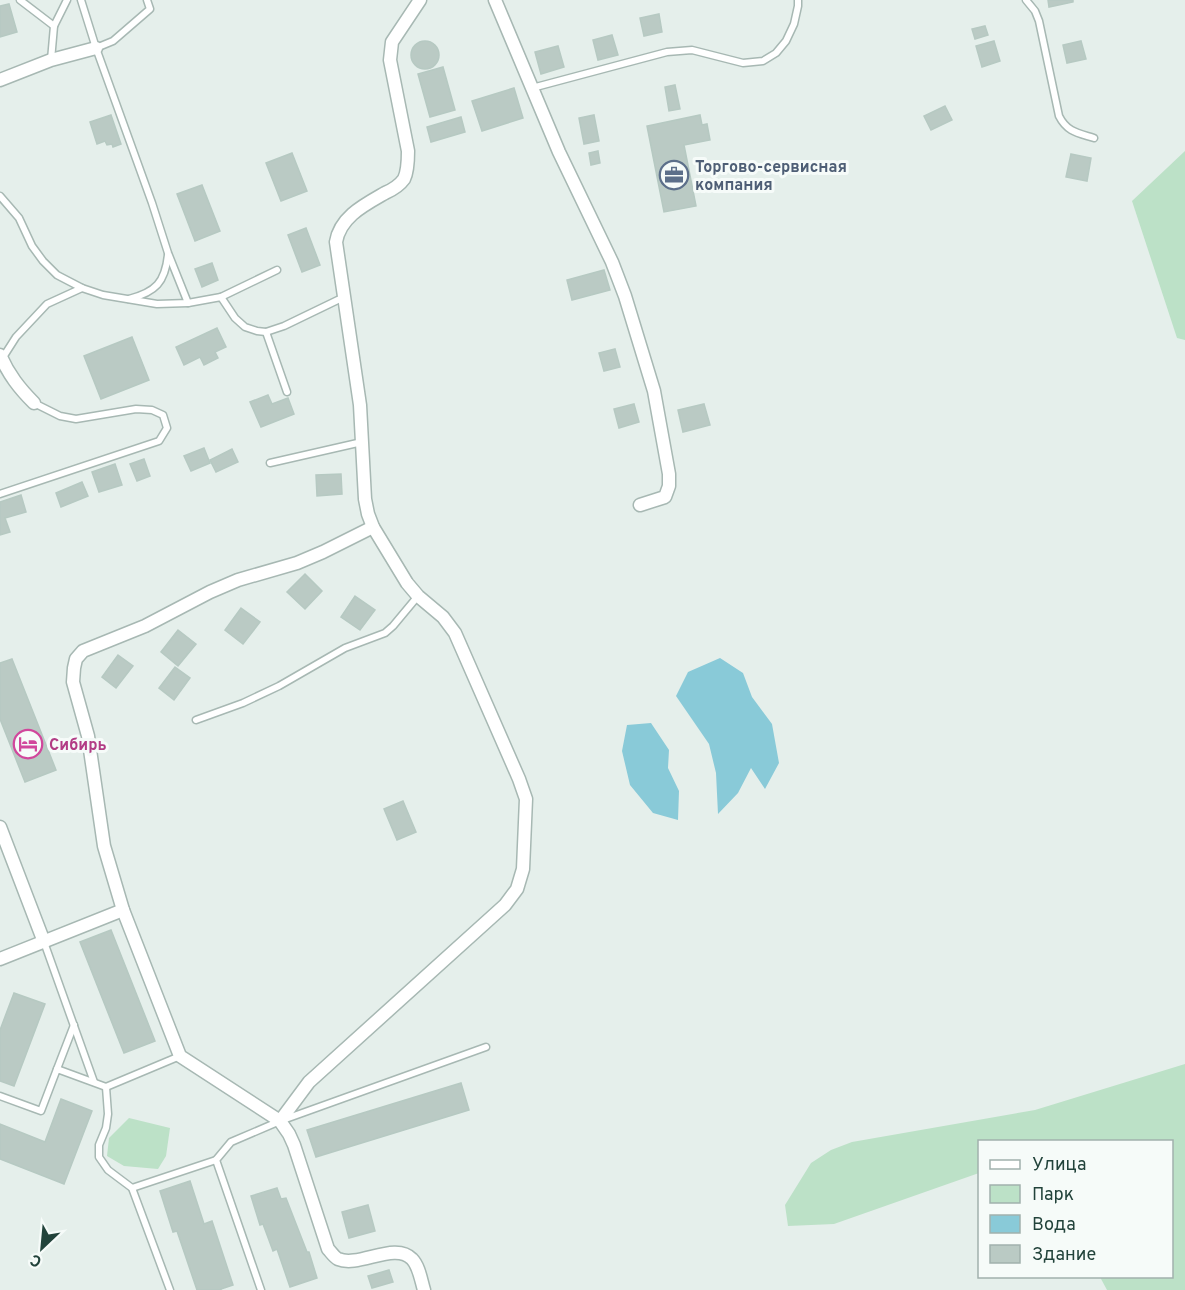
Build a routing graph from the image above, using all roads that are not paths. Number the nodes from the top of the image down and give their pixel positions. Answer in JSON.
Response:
{"nodes":[{"id":1,"x":20,"y":0,"type":"edge"},
{"id":2,"x":67,"y":0,"type":"edge"},
{"id":3,"x":81,"y":0,"type":"edge"},
{"id":4,"x":147,"y":0,"type":"edge"},
{"id":5,"x":420,"y":0,"type":"edge"},
{"id":6,"x":495,"y":0,"type":"edge"},
{"id":7,"x":798,"y":0,"type":"edge"},
{"id":8,"x":1026,"y":0,"type":"edge"},
{"id":9,"x":54,"y":26,"type":"junction"},
{"id":10,"x":96,"y":48,"type":"junction"},
{"id":11,"x":51,"y":60,"type":"junction"},
{"id":12,"x":0,"y":80,"type":"edge"},
{"id":13,"x":532,"y":88,"type":"junction"},
{"id":14,"x":1094,"y":138,"type":"dead end"},
{"id":15,"x":0,"y":196,"type":"edge"},
{"id":16,"x":168,"y":253,"type":"junction"},
{"id":17,"x":277,"y":270,"type":"dead end"},
{"id":18,"x":82,"y":288,"type":"junction"},
{"id":19,"x":221,"y":297,"type":"junction"},
{"id":20,"x":344,"y":297,"type":"junction"},
{"id":21,"x":126,"y":300,"type":"junction"},
{"id":22,"x":188,"y":303,"type":"junction"},
{"id":23,"x":266,"y":332,"type":"junction"},
{"id":24,"x":1,"y":357,"type":"edge"},
{"id":25,"x":287,"y":392,"type":"dead end"},
{"id":26,"x":34,"y":403,"type":"joint"},
{"id":27,"x":362,"y":441,"type":"junction"},
{"id":28,"x":270,"y":463,"type":"dead end"},
{"id":29,"x":0,"y":494,"type":"edge"},
{"id":30,"x":640,"y":505,"type":"dead end"},
{"id":31,"x":373,"y":527,"type":"junction"},
{"id":32,"x":418,"y":596,"type":"junction"},
{"id":33,"x":196,"y":720,"type":"dead end"},
{"id":34,"x":1,"y":836,"type":"edge"},
{"id":35,"x":123,"y":910,"type":"junction"},
{"id":36,"x":44,"y":942,"type":"junction"},
{"id":37,"x":0,"y":959,"type":"edge"},
{"id":38,"x":74,"y":1024,"type":"junction"},
{"id":39,"x":486,"y":1047,"type":"dead end"},
{"id":40,"x":180,"y":1056,"type":"junction"},
{"id":41,"x":57,"y":1069,"type":"junction"},
{"id":42,"x":94,"y":1082,"type":"junction"},
{"id":43,"x":106,"y":1087,"type":"junction"},
{"id":44,"x":0,"y":1096,"type":"edge"},
{"id":45,"x":280,"y":1121,"type":"junction"},
{"id":46,"x":216,"y":1160,"type":"junction"},
{"id":47,"x":132,"y":1188,"type":"junction"},
{"id":48,"x":170,"y":1290,"type":"edge"},
{"id":49,"x":261,"y":1290,"type":"edge"},
{"id":50,"x":424,"y":1290,"type":"edge"}],
"edges":[{"from":1,"to":9,"type":"lane"},
{"from":2,"to":9,"type":"lane"},
{"from":3,"to":10,"type":"lane"},
{"from":4,"to":10,"type":"lane"},
{"from":5,"to":20,"type":"street"},
{"from":6,"to":13,"type":"street"},
{"from":7,"to":13,"type":"lane"},
{"from":8,"to":14,"type":"lane"},
{"from":9,"to":11,"type":"lane"},
{"from":10,"to":11,"type":"street"},
{"from":10,"to":16,"type":"lane"},
{"from":11,"to":12,"type":"street"},
{"from":13,"to":30,"type":"street"},
{"from":15,"to":18,"type":"lane"},
{"from":16,"to":21,"type":"lane"},
{"from":16,"to":22,"type":"lane"},
{"from":17,"to":19,"type":"lane"},
{"from":18,"to":21,"type":"lane"},
{"from":18,"to":24,"type":"lane"},
{"from":19,"to":22,"type":"lane"},
{"from":19,"to":23,"type":"lane"},
{"from":20,"to":23,"type":"lane"},
{"from":20,"to":27,"type":"street"},
{"from":21,"to":22,"type":"lane"},
{"from":23,"to":25,"type":"lane"},
{"from":24,"to":26,"type":"street"},
{"from":26,"to":29,"type":"lane"},
{"from":27,"to":28,"type":"lane"},
{"from":27,"to":31,"type":"street"},
{"from":31,"to":32,"type":"street"},
{"from":31,"to":35,"type":"street"},
{"from":32,"to":33,"type":"lane"},
{"from":32,"to":45,"type":"street"},
{"from":34,"to":36,"type":"street"},
{"from":35,"to":36,"type":"street"},
{"from":35,"to":40,"type":"street"},
{"from":36,"to":37,"type":"street"},
{"from":36,"to":38,"type":"lane"},
{"from":38,"to":41,"type":"lane"},
{"from":38,"to":42,"type":"lane"},
{"from":39,"to":45,"type":"lane"},
{"from":40,"to":43,"type":"lane"},
{"from":40,"to":45,"type":"street"},
{"from":41,"to":42,"type":"lane"},
{"from":41,"to":44,"type":"lane"},
{"from":42,"to":43,"type":"lane"},
{"from":43,"to":47,"type":"lane"},
{"from":45,"to":46,"type":"lane"},
{"from":45,"to":50,"type":"street"},
{"from":46,"to":47,"type":"lane"},
{"from":46,"to":49,"type":"lane"},
{"from":47,"to":48,"type":"lane"}]}
